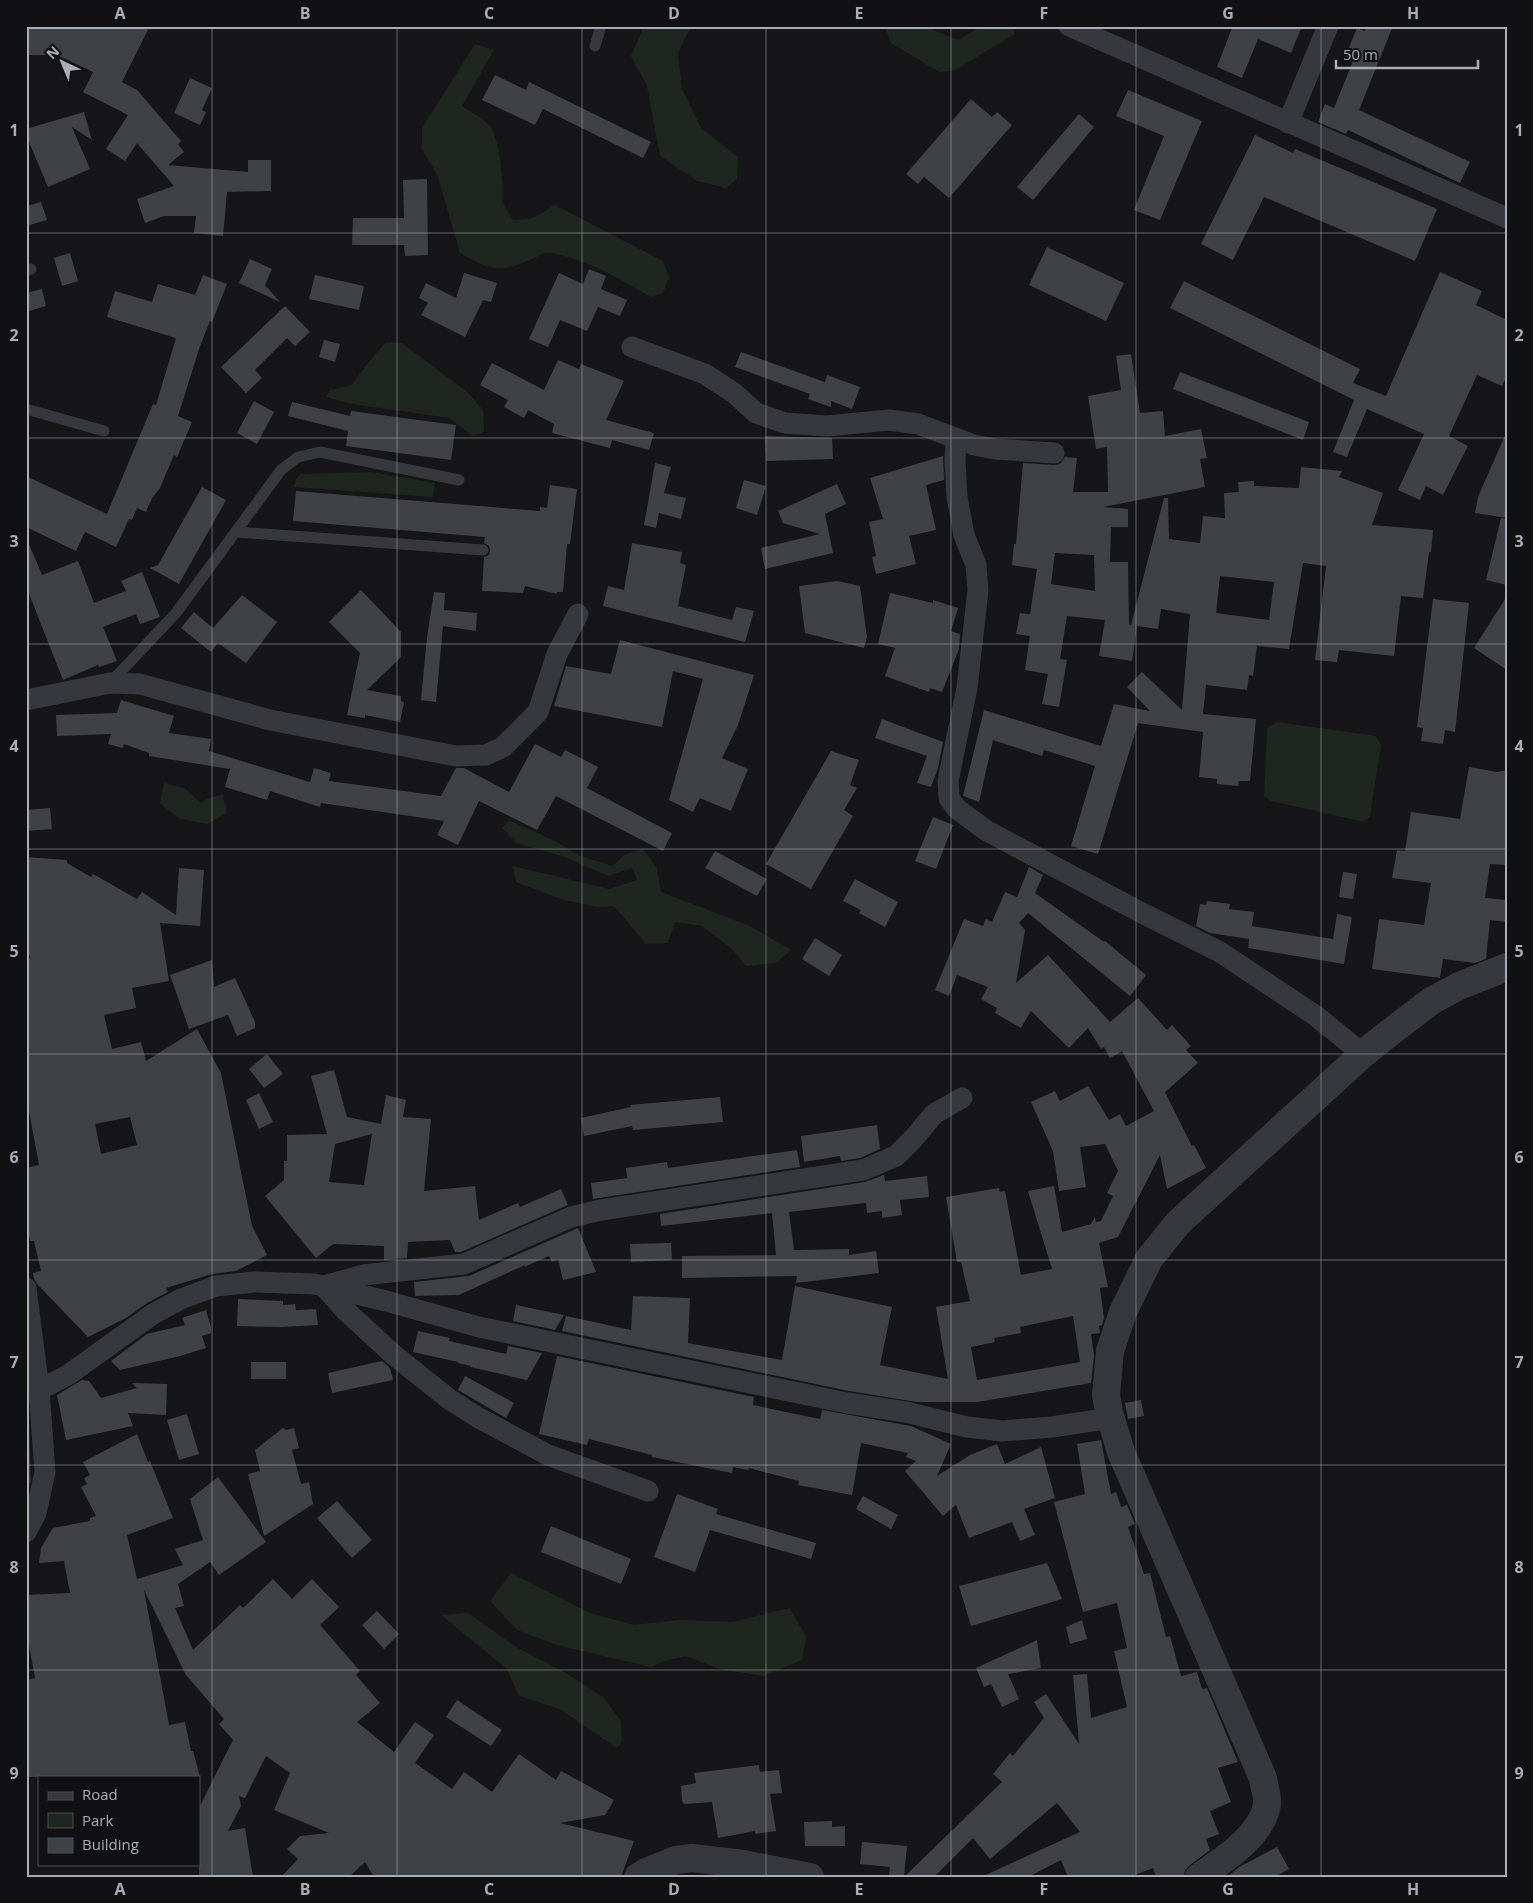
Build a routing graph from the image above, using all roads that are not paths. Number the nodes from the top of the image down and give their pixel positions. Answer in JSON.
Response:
{"nodes":[{"id":1,"x":601,"y":26,"type":"edge"},
{"id":2,"x":1069,"y":26,"type":"edge"},
{"id":3,"x":1328,"y":26,"type":"edge"},
{"id":4,"x":595,"y":46,"type":"dead end"},
{"id":5,"x":1288,"y":123,"type":"junction"},
{"id":6,"x":1507,"y":218,"type":"edge"},
{"id":7,"x":632,"y":347,"type":"dead end"},
{"id":8,"x":26,"y":409,"type":"edge"},
{"id":9,"x":104,"y":431,"type":"dead end"},
{"id":10,"x":956,"y":438,"type":"junction"},
{"id":11,"x":1054,"y":453,"type":"dead end"},
{"id":12,"x":459,"y":480,"type":"dead end"},
{"id":13,"x":236,"y":532,"type":"junction"},
{"id":14,"x":483,"y":550,"type":"dead end"},
{"id":15,"x":578,"y":614,"type":"dead end"},
{"id":16,"x":110,"y":683,"type":"junction"},
{"id":17,"x":26,"y":700,"type":"edge"},
{"id":18,"x":1507,"y":967,"type":"edge"},
{"id":19,"x":1363,"y":1054,"type":"junction"},
{"id":20,"x":962,"y":1098,"type":"dead end"},
{"id":21,"x":324,"y":1286,"type":"junction"},
{"id":22,"x":26,"y":1288,"type":"edge"},
{"id":23,"x":39,"y":1390,"type":"junction"},
{"id":24,"x":1111,"y":1418,"type":"junction"},
{"id":25,"x":648,"y":1491,"type":"dead end"},
{"id":26,"x":33,"y":1496,"type":"edge"},
{"id":27,"x":26,"y":1532,"type":"edge"},
{"id":28,"x":638,"y":1877,"type":"edge"},
{"id":29,"x":810,"y":1877,"type":"edge"},
{"id":30,"x":1198,"y":1877,"type":"edge"}],
"edges":[{"from":1,"to":4,"type":"lane"},
{"from":2,"to":5,"type":"street"},
{"from":3,"to":5,"type":"street"},
{"from":5,"to":6,"type":"street"},
{"from":7,"to":10,"type":"street"},
{"from":8,"to":9,"type":"lane"},
{"from":10,"to":11,"type":"street"},
{"from":10,"to":19,"type":"street"},
{"from":12,"to":13,"type":"lane"},
{"from":13,"to":14,"type":"lane"},
{"from":13,"to":16,"type":"lane"},
{"from":15,"to":16,"type":"street"},
{"from":16,"to":17,"type":"street"},
{"from":18,"to":19,"type":"street"},
{"from":19,"to":24,"type":"street"},
{"from":20,"to":21,"type":"street"},
{"from":21,"to":23,"type":"street"},
{"from":21,"to":24,"type":"street"},
{"from":21,"to":25,"type":"street"},
{"from":22,"to":23,"type":"street"},
{"from":23,"to":26,"type":"street"},
{"from":24,"to":30,"type":"street"},
{"from":26,"to":27,"type":"street"},
{"from":28,"to":29,"type":"street"}]}
